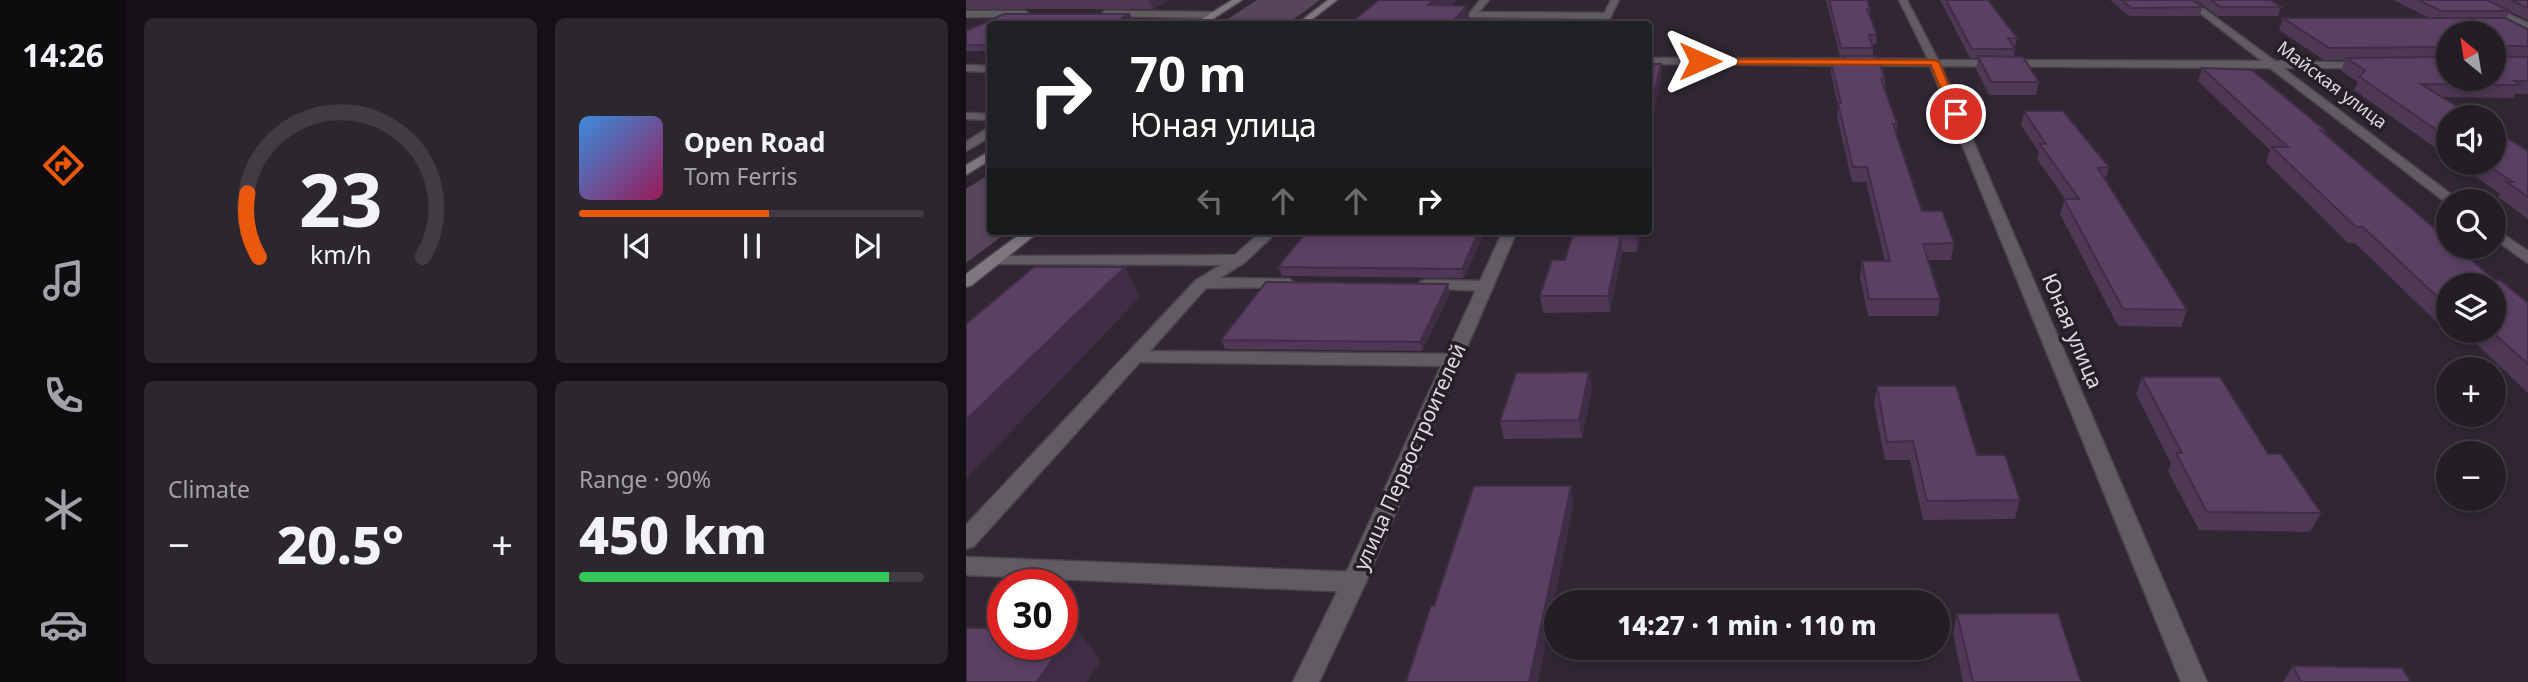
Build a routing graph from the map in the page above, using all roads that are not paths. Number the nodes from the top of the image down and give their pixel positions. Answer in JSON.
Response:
{"nodes":[{"id":1,"x":1238,"y":0,"type":"edge"},
{"id":2,"x":1334,"y":0,"type":"edge"},
{"id":3,"x":1485,"y":0,"type":"edge"},
{"id":4,"x":1615,"y":0,"type":"edge"},
{"id":5,"x":1903,"y":0,"type":"edge"},
{"id":6,"x":2187,"y":0,"type":"edge"},
{"id":7,"x":2470,"y":0,"type":"edge"},
{"id":8,"x":1182,"y":5,"type":"dead end"},
{"id":9,"x":966,"y":14,"type":"edge"},
{"id":10,"x":1032,"y":14,"type":"edge"},
{"id":11,"x":1099,"y":14,"type":"edge"},
{"id":12,"x":1165,"y":14,"type":"junction"},
{"id":13,"x":1214,"y":15,"type":"junction"},
{"id":14,"x":1605,"y":20,"type":"edge"},
{"id":15,"x":1204,"y":21,"type":"edge"},
{"id":16,"x":1305,"y":21,"type":"edge"},
{"id":17,"x":2528,"y":26,"type":"edge"},
{"id":18,"x":1652,"y":61,"type":"edge"},
{"id":19,"x":1934,"y":62,"type":"junction"},
{"id":20,"x":2381,"y":65,"type":"edge"},
{"id":21,"x":2274,"y":66,"type":"junction"},
{"id":22,"x":966,"y":68,"type":"edge"},
{"id":23,"x":987,"y":69,"type":"edge"},
{"id":24,"x":966,"y":116,"type":"edge"},
{"id":25,"x":987,"y":117,"type":"edge"},
{"id":26,"x":987,"y":134,"type":"edge"},
{"id":27,"x":966,"y":147,"type":"edge"},
{"id":28,"x":987,"y":157,"type":"edge"},
{"id":29,"x":966,"y":171,"type":"edge"},
{"id":30,"x":2437,"y":189,"type":"edge"},
{"id":31,"x":1028,"y":235,"type":"edge"},
{"id":32,"x":1266,"y":235,"type":"edge"},
{"id":33,"x":1508,"y":235,"type":"edge"},
{"id":34,"x":2506,"y":241,"type":"edge"},
{"id":35,"x":2528,"y":258,"type":"edge"},
{"id":36,"x":996,"y":260,"type":"junction"},
{"id":37,"x":1239,"y":260,"type":"junction"},
{"id":38,"x":966,"y":282,"type":"edge"},
{"id":39,"x":1202,"y":283,"type":"junction"},
{"id":40,"x":1310,"y":284,"type":"edge"},
{"id":41,"x":1405,"y":285,"type":"edge"},
{"id":42,"x":1486,"y":286,"type":"junction"},
{"id":43,"x":1136,"y":356,"type":"junction"},
{"id":44,"x":1452,"y":360,"type":"junction"},
{"id":45,"x":966,"y":540,"type":"edge"},
{"id":46,"x":966,"y":566,"type":"edge"},
{"id":47,"x":1354,"y":582,"type":"junction"},
{"id":48,"x":1306,"y":682,"type":"edge"},
{"id":49,"x":2194,"y":682,"type":"edge"}],
"edges":[{"from":1,"to":13,"type":"main road"},
{"from":2,"to":16,"type":"main road"},
{"from":3,"to":14,"type":"street"},
{"from":4,"to":14,"type":"street"},
{"from":5,"to":19,"type":"street","name":"Юная улица"},
{"from":6,"to":21,"type":"street","name":"Майская улица"},
{"from":7,"to":17,"type":"street"},
{"from":8,"to":12,"type":"street"},
{"from":9,"to":10,"type":"street"},
{"from":11,"to":12,"type":"street"},
{"from":12,"to":13,"type":"street"},
{"from":13,"to":15,"type":"main road"},
{"from":18,"to":19,"type":"street"},
{"from":19,"to":21,"type":"street"},
{"from":19,"to":49,"type":"street","name":"Юная улица"},
{"from":20,"to":21,"type":"street"},
{"from":21,"to":30,"type":"street","name":"Майская улица"},
{"from":22,"to":23,"type":"street"},
{"from":24,"to":25,"type":"street"},
{"from":26,"to":27,"type":"street"},
{"from":28,"to":29,"type":"main road"},
{"from":31,"to":36,"type":"main road"},
{"from":32,"to":37,"type":"street"},
{"from":33,"to":42,"type":"street","name":"улица Первостроителей"},
{"from":34,"to":35,"type":"street"},
{"from":36,"to":37,"type":"street"},
{"from":36,"to":38,"type":"main road"},
{"from":37,"to":39,"type":"street"},
{"from":39,"to":40,"type":"street"},
{"from":39,"to":43,"type":"street"},
{"from":41,"to":42,"type":"street"},
{"from":42,"to":44,"type":"street","name":"улица Первостроителей"},
{"from":43,"to":44,"type":"street"},
{"from":43,"to":45,"type":"street"},
{"from":44,"to":47,"type":"street","name":"улица Первостроителей"},
{"from":46,"to":47,"type":"street"},
{"from":47,"to":48,"type":"street","name":"улица Первостроителей"}]}
